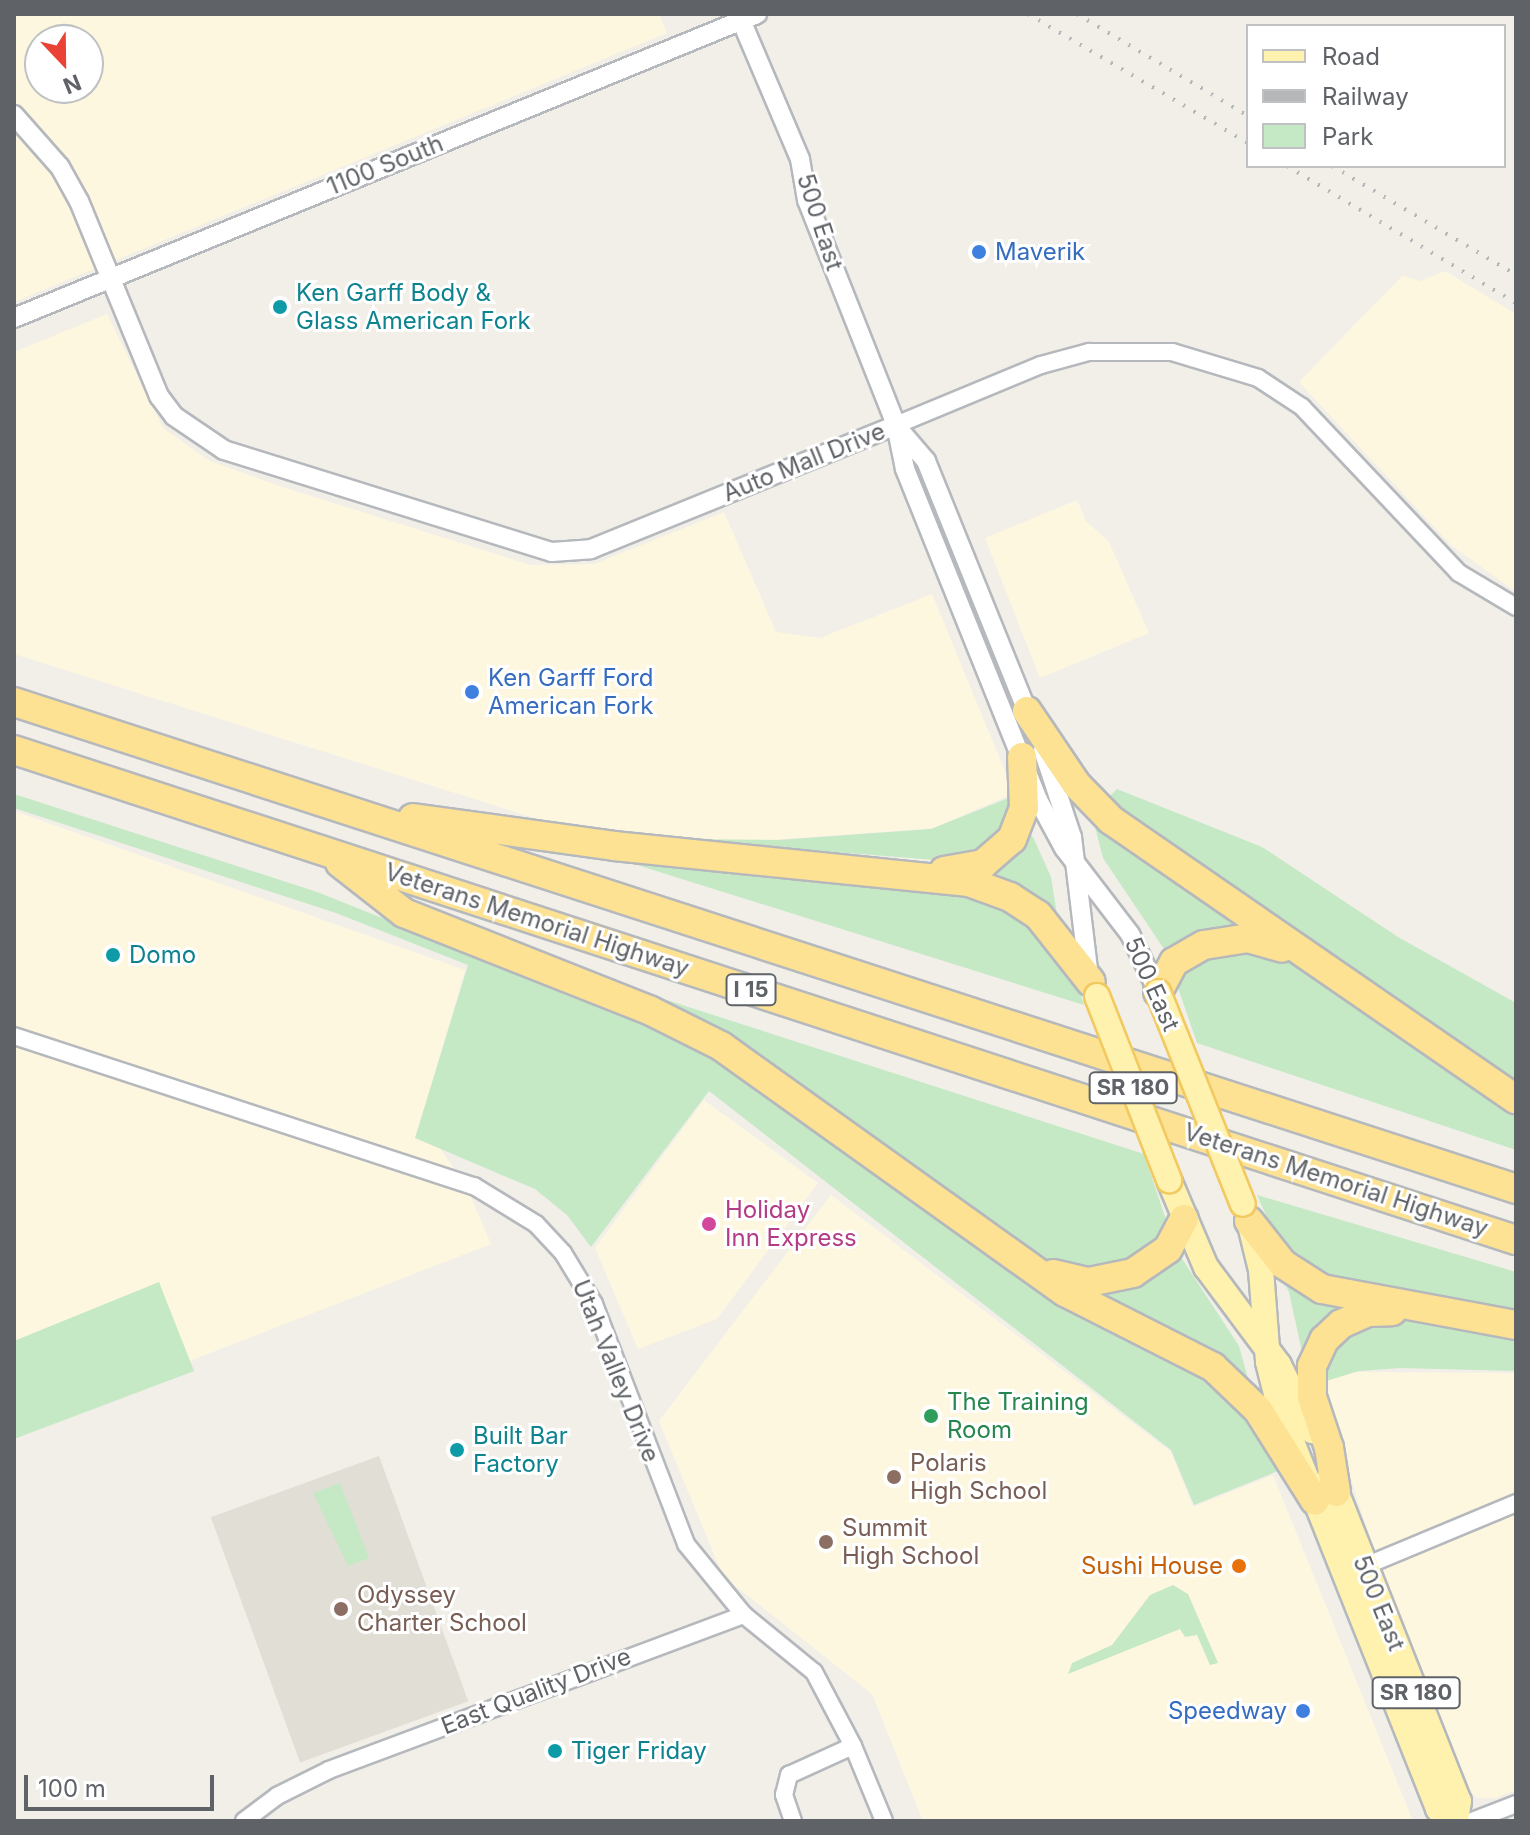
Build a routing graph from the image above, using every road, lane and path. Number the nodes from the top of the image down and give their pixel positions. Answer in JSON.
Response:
{"nodes":[{"id":1,"x":749,"y":17,"type":"edge"},
{"id":2,"x":14,"y":115,"type":"edge"},
{"id":3,"x":108,"y":278,"type":"junction"},
{"id":4,"x":14,"y":318,"type":"edge"},
{"id":5,"x":896,"y":425,"type":"junction"},
{"id":6,"x":1516,"y":607,"type":"edge"},
{"id":7,"x":14,"y":702,"type":"edge"},
{"id":8,"x":1027,"y":711,"type":"junction"},
{"id":9,"x":14,"y":750,"type":"edge"},
{"id":10,"x":1022,"y":757,"type":"junction"},
{"id":11,"x":336,"y":807,"type":"junction"},
{"id":12,"x":323,"y":851,"type":"junction"},
{"id":13,"x":1076,"y":864,"type":"junction"},
{"id":14,"x":906,"y":873,"type":"junction"},
{"id":15,"x":1312,"y":963,"type":"junction"},
{"id":16,"x":1094,"y":989,"type":"junction"},
{"id":17,"x":1158,"y":992,"type":"junction"},
{"id":18,"x":14,"y":1036,"type":"edge"},
{"id":19,"x":1516,"y":1099,"type":"edge"},
{"id":20,"x":1516,"y":1189,"type":"edge"},
{"id":21,"x":1246,"y":1212,"type":"junction"},
{"id":22,"x":1184,"y":1219,"type":"junction"},
{"id":23,"x":1516,"y":1240,"type":"edge"},
{"id":24,"x":1023,"y":1259,"type":"junction"},
{"id":25,"x":1432,"y":1312,"type":"junction"},
{"id":26,"x":1516,"y":1325,"type":"edge"},
{"id":27,"x":1266,"y":1346,"type":"junction"},
{"id":28,"x":1326,"y":1496,"type":"junction"},
{"id":29,"x":1516,"y":1503,"type":"edge"},
{"id":30,"x":1365,"y":1566,"type":"junction"},
{"id":31,"x":744,"y":1615,"type":"junction"},
{"id":32,"x":853,"y":1746,"type":"junction"},
{"id":33,"x":1516,"y":1804,"type":"edge"},
{"id":34,"x":244,"y":1821,"type":"edge"},
{"id":35,"x":793,"y":1821,"type":"edge"},
{"id":36,"x":884,"y":1821,"type":"edge"},
{"id":37,"x":1449,"y":1821,"type":"edge"},
{"id":38,"x":1456,"y":1821,"type":"edge"},
{"id":39,"x":1472,"y":1821,"type":"edge"}],
"edges":[{"from":1,"to":3,"type":"street","name":"1100 South"},
{"from":1,"to":5,"type":"street","name":"500 East"},
{"from":2,"to":3,"type":"street","name":"Auto Mall Drive"},
{"from":3,"to":4,"type":"street","name":"1100 South"},
{"from":3,"to":5,"type":"street","name":"Auto Mall Drive"},
{"from":5,"to":6,"type":"street","name":"Auto Mall Drive"},
{"from":5,"to":8,"type":"street","name":"500 East","number":"SR 180"},
{"from":5,"to":10,"type":"street","name":"500 East","number":"SR 180"},
{"from":7,"to":11,"type":"highway","name":"Veterans Memorial Highway","number":"I 15"},
{"from":8,"to":13,"type":"street","name":"500 East","number":"SR 180"},
{"from":8,"to":15,"type":"highway"},
{"from":9,"to":12,"type":"highway","name":"Veterans Memorial Highway","number":"I 15"},
{"from":10,"to":13,"type":"street","name":"500 East","number":"SR 180"},
{"from":10,"to":14,"type":"highway"},
{"from":11,"to":14,"type":"highway"},
{"from":11,"to":20,"type":"highway","name":"Veterans Memorial Highway","number":"I 15"},
{"from":12,"to":23,"type":"highway","name":"Veterans Memorial Highway","number":"I 15"},
{"from":12,"to":24,"type":"highway"},
{"from":13,"to":16,"type":"street","name":"500 East","number":"SR 180"},
{"from":13,"to":17,"type":"street","name":"500 East","number":"SR 180"},
{"from":14,"to":16,"type":"highway"},
{"from":15,"to":17,"type":"highway"},
{"from":15,"to":19,"type":"highway"},
{"from":16,"to":22,"type":"main road","name":"500 East","number":"SR 180","bridge":true},
{"from":17,"to":21,"type":"main road","name":"500 East","number":"SR 180","bridge":true},
{"from":18,"to":31,"type":"street","name":"Utah Valley Drive"},
{"from":21,"to":25,"type":"highway"},
{"from":21,"to":27,"type":"main road","name":"500 East","number":"SR 180"},
{"from":22,"to":24,"type":"highway"},
{"from":22,"to":27,"type":"main road","name":"500 East","number":"SR 180"},
{"from":24,"to":28,"type":"highway"},
{"from":25,"to":26,"type":"highway"},
{"from":25,"to":28,"type":"highway"},
{"from":27,"to":28,"type":"main road","name":"500 East","number":"SR 180"},
{"from":28,"to":30,"type":"main road","name":"500 East","number":"SR 180"},
{"from":28,"to":37,"type":"main road","name":"500 East","number":"SR 180"},
{"from":29,"to":30,"type":"street"},
{"from":30,"to":38,"type":"main road","name":"500 East","number":"SR 180"},
{"from":31,"to":32,"type":"street","name":"Utah Valley Drive"},
{"from":31,"to":34,"type":"street","name":"East Quality Drive"},
{"from":32,"to":35,"type":"street"},
{"from":32,"to":36,"type":"street","name":"Utah Valley Drive"},
{"from":33,"to":39,"type":"street"}]}
